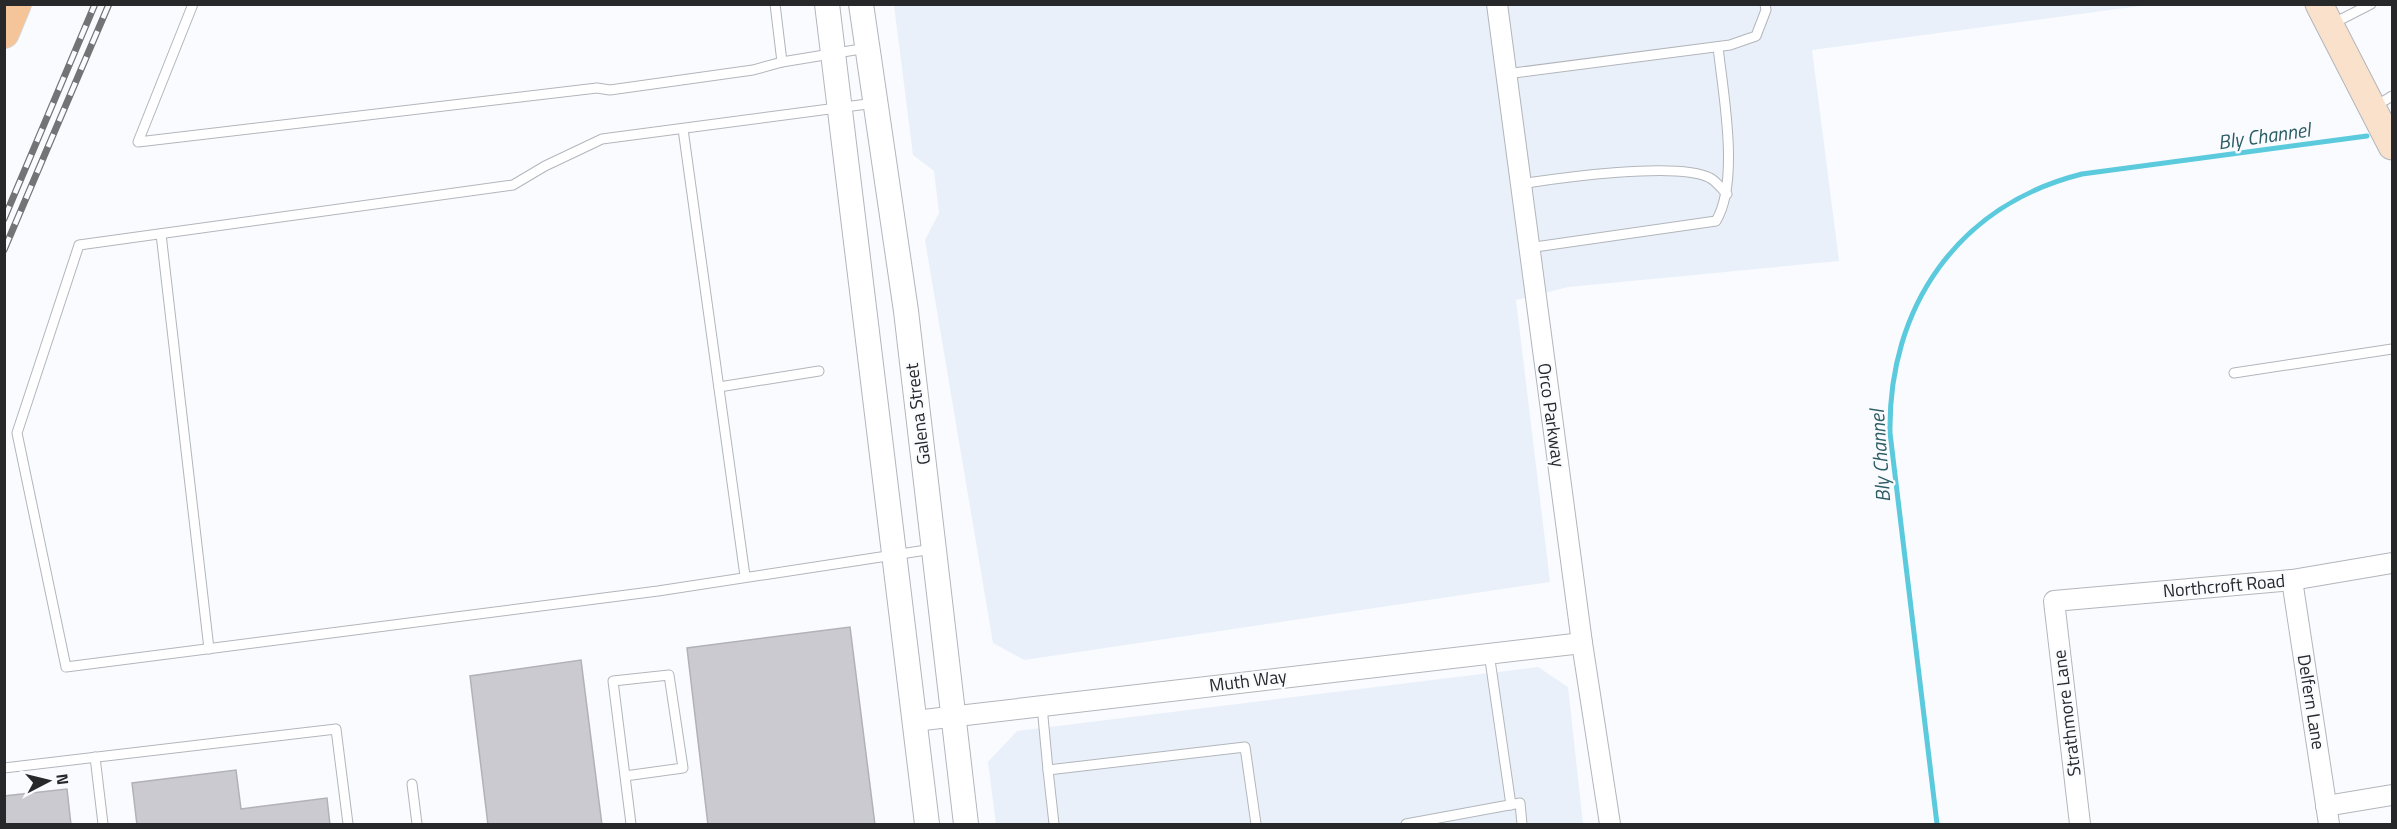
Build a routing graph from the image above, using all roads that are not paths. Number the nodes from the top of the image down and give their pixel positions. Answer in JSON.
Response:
{"nodes":[{"id":1,"x":16,"y":4,"type":"edge"},
{"id":2,"x":193,"y":4,"type":"edge"},
{"id":3,"x":775,"y":4,"type":"edge"},
{"id":4,"x":827,"y":4,"type":"edge"},
{"id":5,"x":861,"y":4,"type":"edge"},
{"id":6,"x":1497,"y":4,"type":"edge"},
{"id":7,"x":1765,"y":4,"type":"edge"},
{"id":8,"x":2371,"y":4,"type":"edge"},
{"id":9,"x":2324,"y":15,"type":"edge"},
{"id":10,"x":4,"y":33,"type":"edge"},
{"id":11,"x":1718,"y":47,"type":"junction"},
{"id":12,"x":867,"y":48,"type":"junction"},
{"id":13,"x":834,"y":55,"type":"junction"},
{"id":14,"x":782,"y":62,"type":"junction"},
{"id":15,"x":1506,"y":74,"type":"junction"},
{"id":16,"x":2383,"y":102,"type":"edge"},
{"id":17,"x":875,"y":103,"type":"junction"},
{"id":18,"x":839,"y":108,"type":"junction"},
{"id":19,"x":683,"y":129,"type":"junction"},
{"id":20,"x":2392,"y":146,"type":"edge"},
{"id":21,"x":1520,"y":184,"type":"junction"},
{"id":22,"x":1727,"y":194,"type":"junction"},
{"id":23,"x":161,"y":234,"type":"junction"},
{"id":24,"x":1528,"y":248,"type":"junction"},
{"id":25,"x":2392,"y":349,"type":"edge"},
{"id":26,"x":819,"y":371,"type":"dead end"},
{"id":27,"x":2234,"y":373,"type":"dead end"},
{"id":28,"x":719,"y":387,"type":"junction"},
{"id":29,"x":933,"y":549,"type":"junction"},
{"id":30,"x":895,"y":554,"type":"junction"},
{"id":31,"x":2392,"y":562,"type":"edge"},
{"id":32,"x":745,"y":576,"type":"junction"},
{"id":33,"x":2292,"y":580,"type":"junction"},
{"id":34,"x":2054,"y":601,"type":"joint"},
{"id":35,"x":1582,"y":643,"type":"junction"},
{"id":36,"x":209,"y":649,"type":"junction"},
{"id":37,"x":1489,"y":653,"type":"junction"},
{"id":38,"x":1042,"y":706,"type":"junction"},
{"id":39,"x":952,"y":716,"type":"junction"},
{"id":40,"x":915,"y":721,"type":"junction"},
{"id":41,"x":95,"y":757,"type":"junction"},
{"id":42,"x":4,"y":768,"type":"edge"},
{"id":43,"x":1048,"y":770,"type":"junction"},
{"id":44,"x":625,"y":776,"type":"junction"},
{"id":45,"x":412,"y":784,"type":"dead end"},
{"id":46,"x":2392,"y":795,"type":"edge"},
{"id":47,"x":1511,"y":805,"type":"junction"},
{"id":48,"x":2328,"y":815,"type":"edge"},
{"id":49,"x":103,"y":825,"type":"edge"},
{"id":50,"x":348,"y":825,"type":"edge"},
{"id":51,"x":417,"y":825,"type":"edge"},
{"id":52,"x":632,"y":825,"type":"edge"},
{"id":53,"x":927,"y":825,"type":"edge"},
{"id":54,"x":966,"y":825,"type":"edge"},
{"id":55,"x":1054,"y":825,"type":"edge"},
{"id":56,"x":1256,"y":825,"type":"edge"},
{"id":57,"x":1406,"y":825,"type":"edge"},
{"id":58,"x":1522,"y":825,"type":"edge"},
{"id":59,"x":1610,"y":825,"type":"edge"},
{"id":60,"x":2080,"y":825,"type":"edge"}],
"edges":[{"from":1,"to":10,"type":"main road"},
{"from":2,"to":14,"type":"lane"},
{"from":3,"to":14,"type":"lane"},
{"from":4,"to":13,"type":"street"},
{"from":5,"to":12,"type":"street","name":"Galena Street"},
{"from":6,"to":15,"type":"street","name":"Orco Parkway"},
{"from":7,"to":11,"type":"lane"},
{"from":8,"to":9,"type":"lane"},
{"from":9,"to":16,"type":"main road"},
{"from":11,"to":15,"type":"lane"},
{"from":11,"to":22,"type":"lane"},
{"from":12,"to":13,"type":"lane"},
{"from":12,"to":17,"type":"street","name":"Galena Street"},
{"from":13,"to":14,"type":"lane"},
{"from":13,"to":18,"type":"street"},
{"from":15,"to":21,"type":"street","name":"Orco Parkway"},
{"from":16,"to":20,"type":"main road"},
{"from":17,"to":18,"type":"lane"},
{"from":17,"to":29,"type":"street","name":"Galena Street"},
{"from":18,"to":19,"type":"lane"},
{"from":18,"to":30,"type":"street"},
{"from":19,"to":23,"type":"lane"},
{"from":19,"to":28,"type":"lane"},
{"from":21,"to":22,"type":"lane"},
{"from":21,"to":24,"type":"street","name":"Orco Parkway"},
{"from":22,"to":24,"type":"lane"},
{"from":23,"to":36,"type":"lane"},
{"from":23,"to":36,"type":"lane"},
{"from":24,"to":35,"type":"street","name":"Orco Parkway"},
{"from":25,"to":27,"type":"lane"},
{"from":26,"to":28,"type":"lane"},
{"from":28,"to":32,"type":"lane"},
{"from":29,"to":30,"type":"lane"},
{"from":29,"to":39,"type":"street","name":"Galena Street"},
{"from":30,"to":32,"type":"lane"},
{"from":30,"to":40,"type":"street"},
{"from":31,"to":33,"type":"street","name":"Northcroft Road"},
{"from":32,"to":36,"type":"lane"},
{"from":33,"to":34,"type":"street","name":"Northcroft Road"},
{"from":33,"to":48,"type":"street","name":"Delfern Lane"},
{"from":34,"to":60,"type":"street","name":"Strathmore Lane"},
{"from":35,"to":37,"type":"street","name":"Muth Way"},
{"from":35,"to":59,"type":"street","name":"Orco Parkway"},
{"from":37,"to":38,"type":"street","name":"Muth Way"},
{"from":37,"to":47,"type":"lane"},
{"from":38,"to":39,"type":"street","name":"Muth Way"},
{"from":38,"to":43,"type":"lane"},
{"from":39,"to":40,"type":"street","name":"Muth Way"},
{"from":39,"to":54,"type":"street","name":"Galena Street"},
{"from":40,"to":53,"type":"street"},
{"from":41,"to":42,"type":"lane"},
{"from":41,"to":49,"type":"lane"},
{"from":41,"to":50,"type":"lane"},
{"from":43,"to":55,"type":"lane"},
{"from":43,"to":56,"type":"lane"},
{"from":44,"to":44,"type":"lane"},
{"from":44,"to":52,"type":"lane"},
{"from":45,"to":51,"type":"lane"},
{"from":46,"to":48,"type":"street"},
{"from":47,"to":57,"type":"lane"},
{"from":47,"to":58,"type":"lane"}]}
